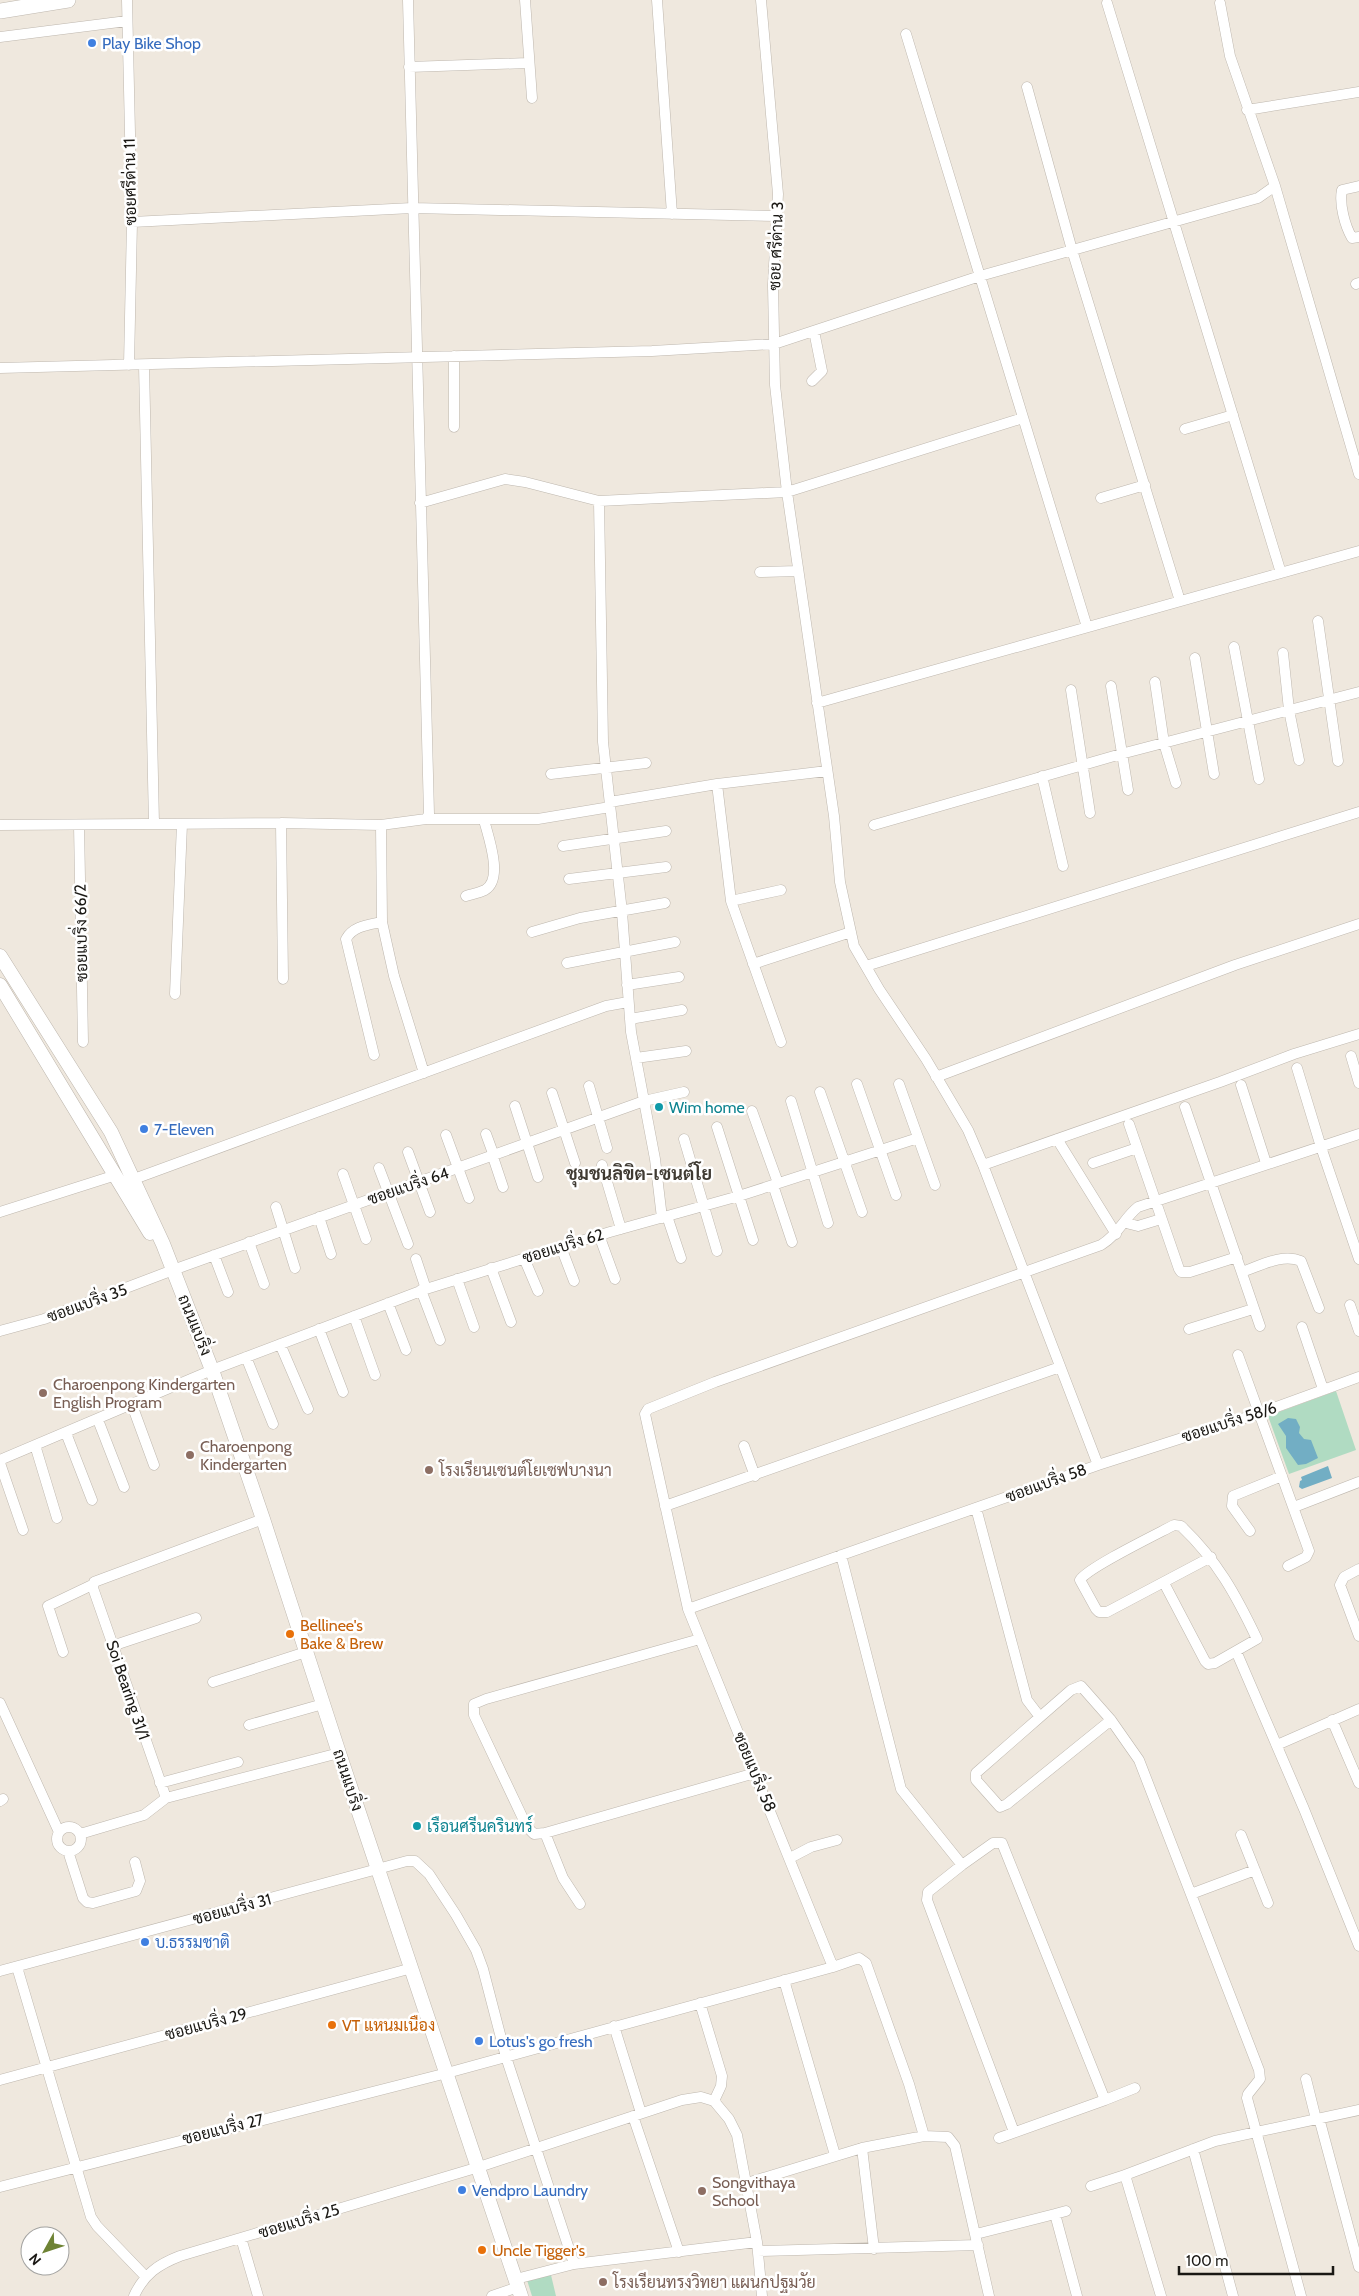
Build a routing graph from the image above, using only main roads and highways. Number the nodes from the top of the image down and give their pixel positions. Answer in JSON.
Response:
{"nodes":[{"id":1,"x":68,"y":0,"type":"edge"},
{"id":2,"x":0,"y":11,"type":"edge"},
{"id":3,"x":0,"y":956,"type":"edge"},
{"id":4,"x":0,"y":985,"type":"edge"},
{"id":5,"x":172,"y":1268,"type":"junction"},
{"id":6,"x":518,"y":2287,"type":"edge"}],
"edges":[{"from":1,"to":2,"type":"main road"},
{"from":3,"to":5,"type":"main road","name":"ถนนแบริ่ง"},
{"from":4,"to":5,"type":"main road","name":"ถนนแบริ่ง"},
{"from":5,"to":6,"type":"main road","name":"ถนนแบริ่ง"}]}
